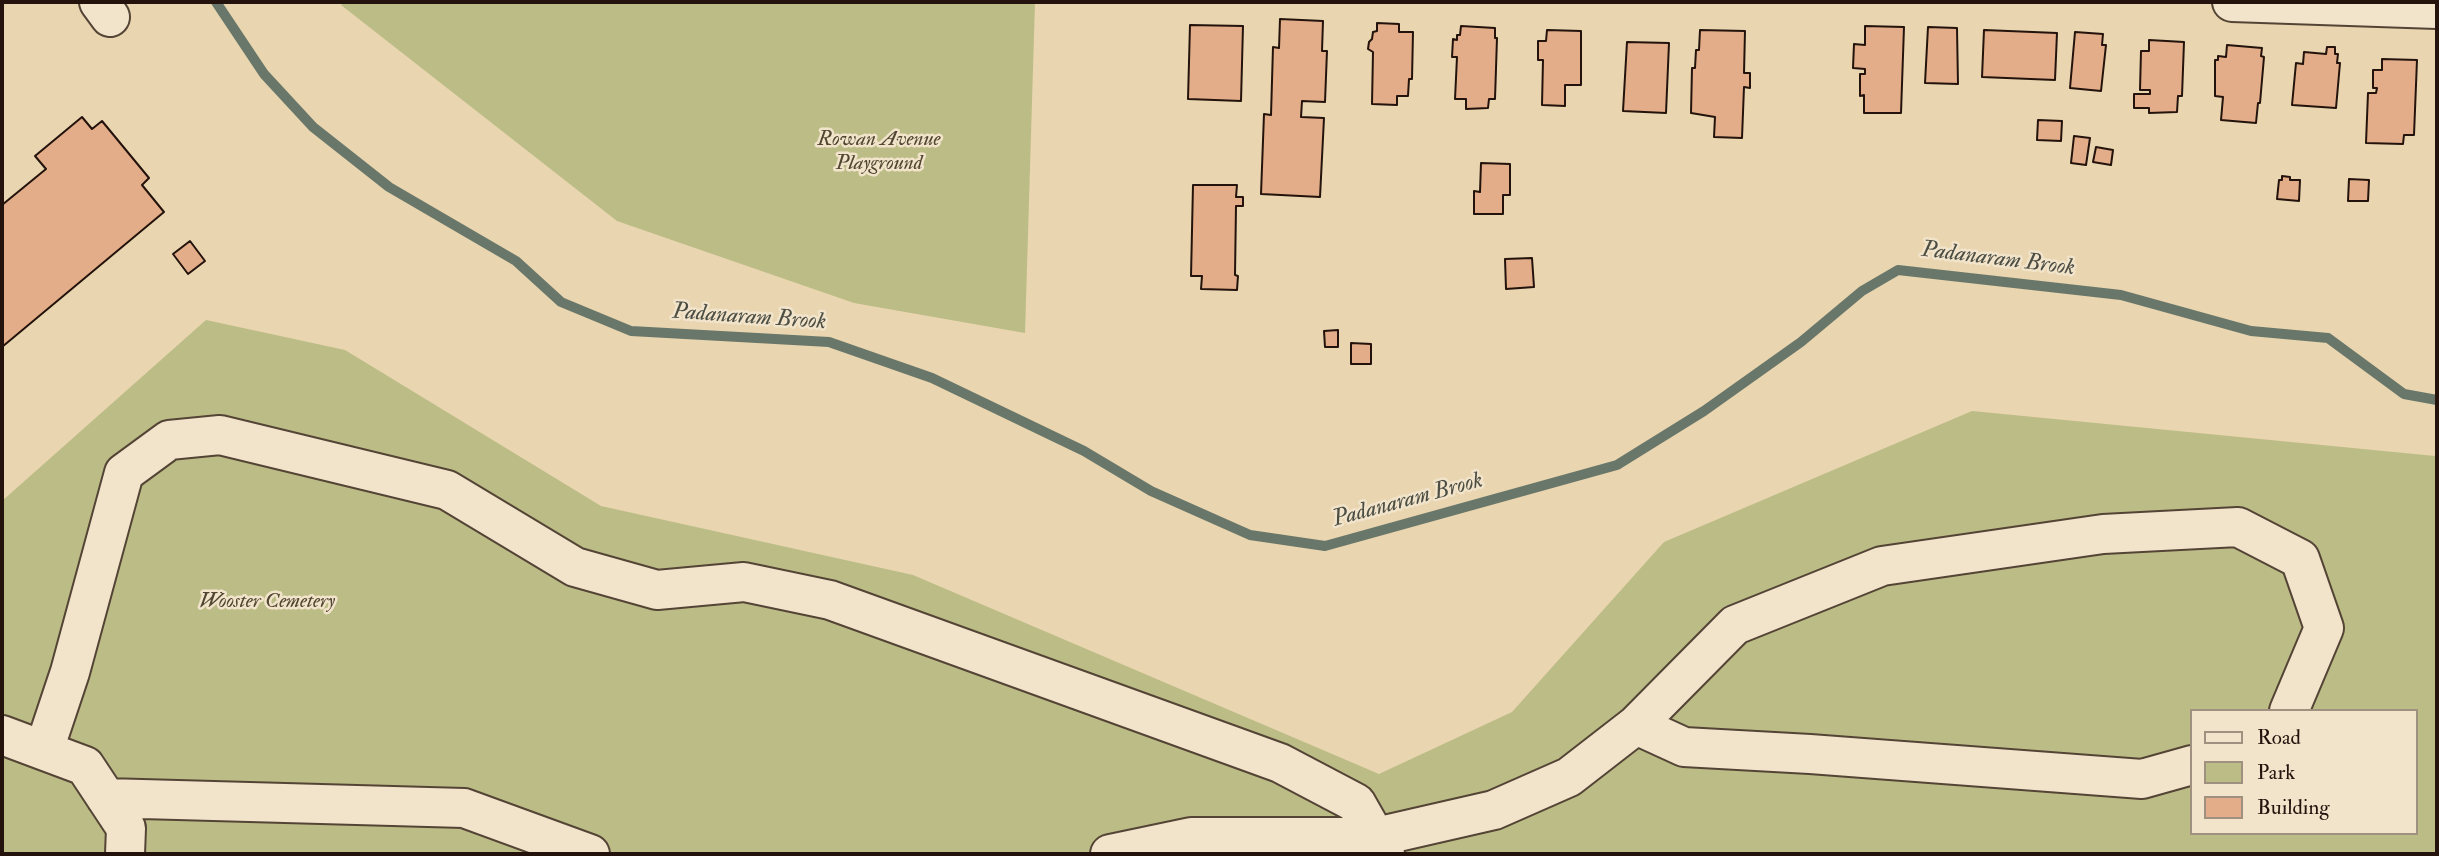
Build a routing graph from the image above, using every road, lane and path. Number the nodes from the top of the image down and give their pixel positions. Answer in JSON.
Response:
{"nodes":[{"id":1,"x":2232,"y":2,"type":"edge"},
{"id":2,"x":2437,"y":9,"type":"edge"},
{"id":3,"x":2290,"y":709,"type":"edge"},
{"id":4,"x":1636,"y":725,"type":"junction"},
{"id":5,"x":2,"y":735,"type":"edge"},
{"id":6,"x":44,"y":750,"type":"junction"},
{"id":7,"x":2190,"y":766,"type":"edge"},
{"id":8,"x":106,"y":799,"type":"junction"},
{"id":9,"x":1381,"y":846,"type":"edge"},
{"id":10,"x":125,"y":854,"type":"edge"},
{"id":11,"x":590,"y":854,"type":"edge"},
{"id":12,"x":1110,"y":854,"type":"edge"}],
"edges":[{"from":1,"to":2,"type":"street"},
{"from":3,"to":4,"type":"street"},
{"from":4,"to":7,"type":"street"},
{"from":4,"to":9,"type":"street"},
{"from":5,"to":6,"type":"street"},
{"from":6,"to":8,"type":"street"},
{"from":6,"to":9,"type":"street"},
{"from":8,"to":10,"type":"street"},
{"from":8,"to":11,"type":"street"},
{"from":9,"to":12,"type":"street"}]}
